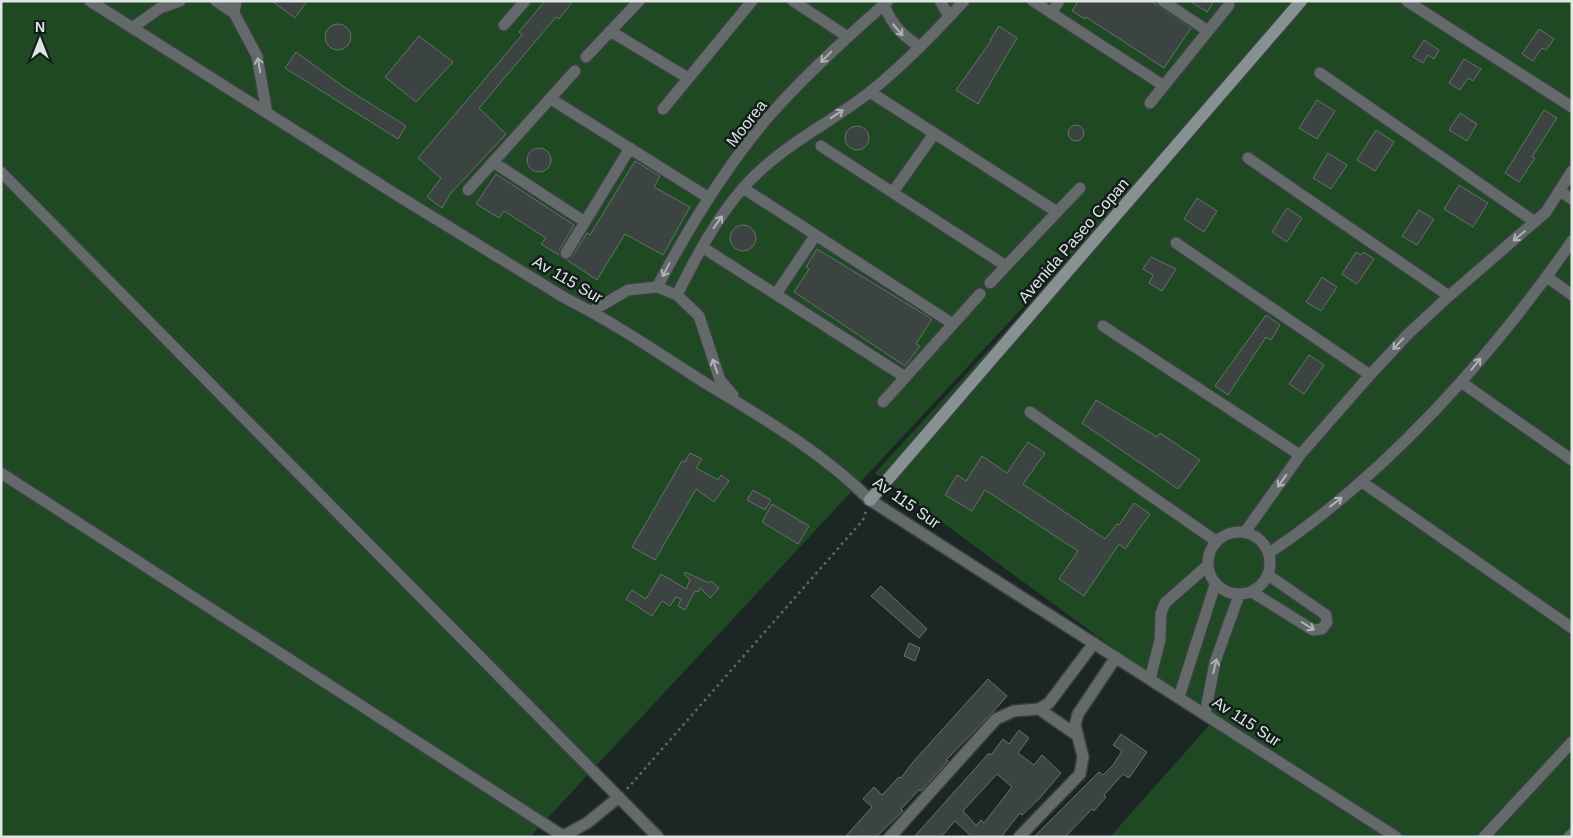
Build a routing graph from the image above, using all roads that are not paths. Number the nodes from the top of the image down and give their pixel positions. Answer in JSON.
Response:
{"nodes":[{"id":1,"x":90,"y":1,"type":"edge"},
{"id":2,"x":180,"y":1,"type":"edge"},
{"id":3,"x":216,"y":1,"type":"edge"},
{"id":4,"x":525,"y":1,"type":"edge"},
{"id":5,"x":639,"y":1,"type":"edge"},
{"id":6,"x":752,"y":1,"type":"edge"},
{"id":7,"x":793,"y":1,"type":"edge"},
{"id":8,"x":940,"y":1,"type":"edge"},
{"id":9,"x":964,"y":1,"type":"edge"},
{"id":10,"x":1032,"y":1,"type":"edge"},
{"id":11,"x":1059,"y":1,"type":"edge"},
{"id":12,"x":1163,"y":1,"type":"edge"},
{"id":13,"x":1301,"y":1,"type":"edge"},
{"id":14,"x":1407,"y":1,"type":"edge"},
{"id":15,"x":886,"y":3,"type":"edge"},
{"id":16,"x":1229,"y":5,"type":"dead end"},
{"id":17,"x":235,"y":7,"type":"edge"},
{"id":18,"x":1051,"y":13,"type":"junction"},
{"id":19,"x":949,"y":16,"type":"junction"},
{"id":20,"x":504,"y":25,"type":"dead end"},
{"id":21,"x":132,"y":28,"type":"junction"},
{"id":22,"x":610,"y":31,"type":"junction"},
{"id":23,"x":1208,"y":31,"type":"junction"},
{"id":24,"x":848,"y":37,"type":"junction"},
{"id":25,"x":920,"y":47,"type":"junction"},
{"id":26,"x":586,"y":57,"type":"dead end"},
{"id":27,"x":575,"y":71,"type":"dead end"},
{"id":28,"x":1320,"y":73,"type":"dead end"},
{"id":29,"x":688,"y":78,"type":"junction"},
{"id":30,"x":1164,"y":86,"type":"junction"},
{"id":31,"x":870,"y":92,"type":"junction"},
{"id":32,"x":551,"y":98,"type":"junction"},
{"id":33,"x":1150,"y":104,"type":"dead end"},
{"id":34,"x":1572,"y":107,"type":"edge"},
{"id":35,"x":662,"y":109,"type":"dead end"},
{"id":36,"x":267,"y":113,"type":"junction"},
{"id":37,"x":934,"y":134,"type":"junction"},
{"id":38,"x":821,"y":146,"type":"dead end"},
{"id":39,"x":630,"y":148,"type":"junction"},
{"id":40,"x":1248,"y":158,"type":"dead end"},
{"id":41,"x":493,"y":162,"type":"junction"},
{"id":42,"x":1,"y":172,"type":"edge"},
{"id":43,"x":1572,"y":172,"type":"edge"},
{"id":44,"x":743,"y":188,"type":"junction"},
{"id":45,"x":1080,"y":188,"type":"dead end"},
{"id":46,"x":468,"y":190,"type":"dead end"},
{"id":47,"x":1559,"y":191,"type":"junction"},
{"id":48,"x":892,"y":192,"type":"junction"},
{"id":49,"x":709,"y":198,"type":"junction"},
{"id":50,"x":1572,"y":199,"type":"edge"},
{"id":51,"x":1057,"y":212,"type":"junction"},
{"id":52,"x":585,"y":222,"type":"junction"},
{"id":53,"x":1535,"y":222,"type":"junction"},
{"id":54,"x":815,"y":236,"type":"junction"},
{"id":55,"x":1572,"y":241,"type":"edge"},
{"id":56,"x":681,"y":242,"type":"junction"},
{"id":57,"x":1176,"y":243,"type":"dead end"},
{"id":58,"x":700,"y":251,"type":"junction"},
{"id":59,"x":566,"y":253,"type":"dead end"},
{"id":60,"x":1006,"y":266,"type":"junction"},
{"id":61,"x":1547,"y":277,"type":"junction"},
{"id":62,"x":990,"y":282,"type":"dead end"},
{"id":63,"x":658,"y":287,"type":"junction"},
{"id":64,"x":776,"y":294,"type":"junction"},
{"id":65,"x":980,"y":294,"type":"dead end"},
{"id":66,"x":678,"y":295,"type":"junction"},
{"id":67,"x":1572,"y":295,"type":"edge"},
{"id":68,"x":1449,"y":296,"type":"junction"},
{"id":69,"x":592,"y":312,"type":"junction"},
{"id":70,"x":953,"y":324,"type":"junction"},
{"id":71,"x":1102,"y":326,"type":"dead end"},
{"id":72,"x":1370,"y":375,"type":"junction"},
{"id":73,"x":905,"y":377,"type":"junction"},
{"id":74,"x":1461,"y":382,"type":"junction"},
{"id":75,"x":883,"y":402,"type":"dead end"},
{"id":76,"x":743,"y":406,"type":"junction"},
{"id":77,"x":1030,"y":412,"type":"dead end"},
{"id":78,"x":1300,"y":455,"type":"junction"},
{"id":79,"x":1572,"y":460,"type":"edge"},
{"id":80,"x":1,"y":473,"type":"edge"},
{"id":81,"x":1362,"y":482,"type":"junction"},
{"id":82,"x":870,"y":500,"type":"junction"},
{"id":83,"x":1245,"y":532,"type":"junction"},
{"id":84,"x":1216,"y":541,"type":"junction"},
{"id":85,"x":1269,"y":553,"type":"junction"},
{"id":86,"x":1207,"y":566,"type":"junction"},
{"id":87,"x":1268,"y":575,"type":"junction"},
{"id":88,"x":1215,"y":585,"type":"junction"},
{"id":89,"x":1252,"y":592,"type":"junction"},
{"id":90,"x":1240,"y":595,"type":"junction"},
{"id":91,"x":1304,"y":601,"type":"junction"},
{"id":92,"x":1293,"y":616,"type":"junction"},
{"id":93,"x":1572,"y":628,"type":"edge"},
{"id":94,"x":1094,"y":643,"type":"junction"},
{"id":95,"x":1116,"y":657,"type":"junction"},
{"id":96,"x":1150,"y":679,"type":"junction"},
{"id":97,"x":1179,"y":697,"type":"junction"},
{"id":98,"x":1039,"y":709,"type":"junction"},
{"id":99,"x":1205,"y":714,"type":"junction"},
{"id":100,"x":1078,"y":736,"type":"junction"},
{"id":101,"x":1572,"y":742,"type":"edge"},
{"id":102,"x":619,"y":797,"type":"junction"},
{"id":103,"x":1396,"y":836,"type":"edge"},
{"id":104,"x":659,"y":837,"type":"edge"},
{"id":105,"x":890,"y":837,"type":"edge"},
{"id":106,"x":1019,"y":837,"type":"edge"},
{"id":107,"x":1484,"y":837,"type":"edge"}],
"edges":[{"from":1,"to":21,"type":"street","name":"Av 115 Sur"},
{"from":2,"to":21,"type":"street"},
{"from":3,"to":17,"type":"street"},
{"from":4,"to":20,"type":"street"},
{"from":5,"to":22,"type":"street"},
{"from":6,"to":29,"type":"street"},
{"from":7,"to":24,"type":"street"},
{"from":8,"to":19,"type":"street"},
{"from":9,"to":19,"type":"street"},
{"from":10,"to":18,"type":"street"},
{"from":11,"to":18,"type":"street"},
{"from":12,"to":23,"type":"street"},
{"from":13,"to":82,"type":"main road","name":"Avenida Paseo Copan"},
{"from":14,"to":34,"type":"street"},
{"from":15,"to":24,"type":"street","name":"Moorea"},
{"from":15,"to":25,"type":"street","one_way":true},
{"from":16,"to":23,"type":"street"},
{"from":36,"to":17,"type":"street","one_way":true},
{"from":18,"to":30,"type":"street"},
{"from":19,"to":25,"type":"street"},
{"from":21,"to":36,"type":"street","name":"Av 115 Sur"},
{"from":22,"to":26,"type":"street"},
{"from":22,"to":29,"type":"street"},
{"from":23,"to":30,"type":"street"},
{"from":24,"to":49,"type":"street","name":"Moorea","one_way":true},
{"from":25,"to":31,"type":"street"},
{"from":27,"to":32,"type":"street"},
{"from":28,"to":53,"type":"street"},
{"from":29,"to":35,"type":"street"},
{"from":30,"to":33,"type":"street"},
{"from":31,"to":37,"type":"street"},
{"from":44,"to":31,"type":"street","one_way":true},
{"from":32,"to":39,"type":"street"},
{"from":32,"to":41,"type":"street"},
{"from":36,"to":69,"type":"street","name":"Av 115 Sur"},
{"from":37,"to":48,"type":"street"},
{"from":37,"to":51,"type":"street"},
{"from":38,"to":48,"type":"street"},
{"from":39,"to":49,"type":"street"},
{"from":39,"to":52,"type":"street"},
{"from":40,"to":68,"type":"street"},
{"from":41,"to":46,"type":"street"},
{"from":41,"to":52,"type":"street"},
{"from":42,"to":102,"type":"street"},
{"from":43,"to":47,"type":"street"},
{"from":44,"to":54,"type":"street"},
{"from":58,"to":44,"type":"street","one_way":true},
{"from":45,"to":51,"type":"street"},
{"from":47,"to":50,"type":"street"},
{"from":47,"to":53,"type":"street"},
{"from":48,"to":60,"type":"street"},
{"from":49,"to":56,"type":"street","name":"Moorea"},
{"from":51,"to":60,"type":"street"},
{"from":52,"to":59,"type":"street"},
{"from":53,"to":68,"type":"street","one_way":true},
{"from":54,"to":64,"type":"street"},
{"from":54,"to":70,"type":"street"},
{"from":55,"to":61,"type":"street"},
{"from":56,"to":58,"type":"street"},
{"from":56,"to":63,"type":"street","name":"Moorea","one_way":true},
{"from":57,"to":72,"type":"street"},
{"from":58,"to":64,"type":"street"},
{"from":58,"to":66,"type":"street"},
{"from":60,"to":62,"type":"street"},
{"from":61,"to":67,"type":"street"},
{"from":74,"to":61,"type":"street","one_way":true},
{"from":63,"to":66,"type":"street"},
{"from":63,"to":69,"type":"street"},
{"from":64,"to":73,"type":"street"},
{"from":65,"to":70,"type":"street"},
{"from":76,"to":66,"type":"street","one_way":true},
{"from":68,"to":72,"type":"street","one_way":true},
{"from":69,"to":76,"type":"street","name":"Av 115 Sur"},
{"from":70,"to":73,"type":"street"},
{"from":71,"to":78,"type":"street"},
{"from":72,"to":78,"type":"street"},
{"from":73,"to":75,"type":"street"},
{"from":74,"to":79,"type":"street"},
{"from":74,"to":81,"type":"street"},
{"from":76,"to":82,"type":"street","name":"Av 115 Sur"},
{"from":77,"to":84,"type":"street"},
{"from":78,"to":83,"type":"street","one_way":true},
{"from":80,"to":102,"type":"street"},
{"from":85,"to":81,"type":"street","one_way":true},
{"from":81,"to":93,"type":"street"},
{"from":82,"to":94,"type":"street","name":"Av 115 Sur"},
{"from":83,"to":84,"type":"street"},
{"from":83,"to":85,"type":"street"},
{"from":84,"to":86,"type":"street"},
{"from":85,"to":87,"type":"street"},
{"from":86,"to":88,"type":"street"},
{"from":86,"to":96,"type":"street"},
{"from":87,"to":89,"type":"street"},
{"from":87,"to":91,"type":"street"},
{"from":88,"to":90,"type":"street"},
{"from":88,"to":97,"type":"street"},
{"from":89,"to":90,"type":"street"},
{"from":89,"to":92,"type":"street"},
{"from":99,"to":90,"type":"street","one_way":true},
{"from":91,"to":92,"type":"street"},
{"from":92,"to":91,"type":"street","one_way":true},
{"from":94,"to":95,"type":"street","name":"Av 115 Sur"},
{"from":94,"to":98,"type":"street"},
{"from":95,"to":96,"type":"street","name":"Av 115 Sur"},
{"from":95,"to":100,"type":"street"},
{"from":96,"to":97,"type":"street","name":"Av 115 Sur"},
{"from":97,"to":99,"type":"street","name":"Av 115 Sur"},
{"from":98,"to":100,"type":"street"},
{"from":98,"to":105,"type":"street"},
{"from":99,"to":103,"type":"street","name":"Av 115 Sur"},
{"from":100,"to":106,"type":"street"},
{"from":101,"to":107,"type":"street"},
{"from":102,"to":104,"type":"street"}]}
